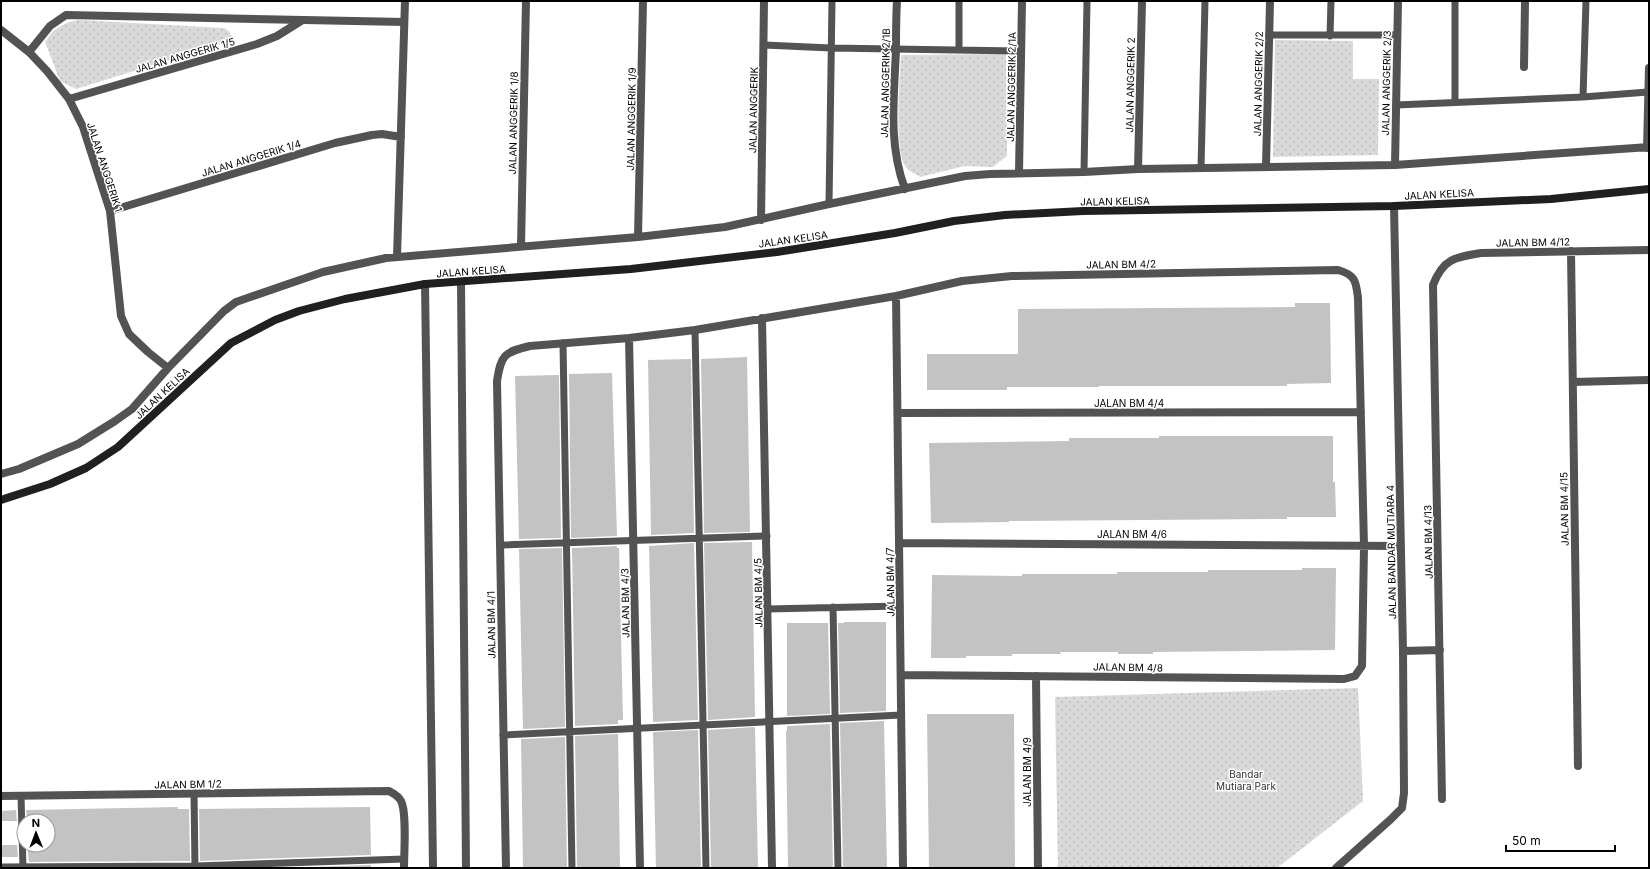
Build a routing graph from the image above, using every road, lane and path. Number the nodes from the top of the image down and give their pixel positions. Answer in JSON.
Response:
{"nodes":[{"id":1,"x":405,"y":1,"type":"edge"},
{"id":2,"x":526,"y":1,"type":"edge"},
{"id":3,"x":643,"y":1,"type":"edge"},
{"id":4,"x":764,"y":1,"type":"edge"},
{"id":5,"x":832,"y":1,"type":"edge"},
{"id":6,"x":897,"y":1,"type":"edge"},
{"id":7,"x":959,"y":1,"type":"edge"},
{"id":8,"x":1022,"y":1,"type":"edge"},
{"id":9,"x":1087,"y":1,"type":"edge"},
{"id":10,"x":1142,"y":1,"type":"edge"},
{"id":11,"x":1205,"y":1,"type":"edge"},
{"id":12,"x":1270,"y":1,"type":"edge"},
{"id":13,"x":1330,"y":1,"type":"edge"},
{"id":14,"x":1398,"y":1,"type":"edge"},
{"id":15,"x":1455,"y":1,"type":"edge"},
{"id":16,"x":1525,"y":1,"type":"edge"},
{"id":17,"x":1586,"y":1,"type":"edge"},
{"id":18,"x":302,"y":20,"type":"junction"},
{"id":19,"x":404,"y":22,"type":"junction"},
{"id":20,"x":1,"y":30,"type":"edge"},
{"id":21,"x":1269,"y":35,"type":"junction"},
{"id":22,"x":1397,"y":35,"type":"junction"},
{"id":23,"x":1330,"y":36,"type":"junction"},
{"id":24,"x":764,"y":45,"type":"junction"},
{"id":25,"x":831,"y":48,"type":"junction"},
{"id":26,"x":896,"y":48,"type":"junction"},
{"id":27,"x":959,"y":49,"type":"junction"},
{"id":28,"x":1021,"y":51,"type":"junction"},
{"id":29,"x":29,"y":52,"type":"junction"},
{"id":30,"x":1524,"y":67,"type":"dead end"},
{"id":31,"x":1649,"y":68,"type":"edge"},
{"id":32,"x":1648,"y":92,"type":"edge"},
{"id":33,"x":1583,"y":97,"type":"junction"},
{"id":34,"x":69,"y":99,"type":"junction"},
{"id":35,"x":1455,"y":102,"type":"junction"},
{"id":36,"x":1396,"y":105,"type":"junction"},
{"id":37,"x":401,"y":137,"type":"junction"},
{"id":38,"x":1648,"y":147,"type":"edge"},
{"id":39,"x":1395,"y":165,"type":"junction"},
{"id":40,"x":1201,"y":168,"type":"junction"},
{"id":41,"x":1266,"y":168,"type":"junction"},
{"id":42,"x":1138,"y":169,"type":"junction"},
{"id":43,"x":1084,"y":172,"type":"junction"},
{"id":44,"x":1019,"y":173,"type":"junction"},
{"id":45,"x":906,"y":189,"type":"junction"},
{"id":46,"x":1649,"y":189,"type":"edge"},
{"id":47,"x":829,"y":204,"type":"junction"},
{"id":48,"x":1394,"y":206,"type":"junction"},
{"id":49,"x":110,"y":211,"type":"junction"},
{"id":50,"x":761,"y":220,"type":"junction"},
{"id":51,"x":638,"y":237,"type":"junction"},
{"id":52,"x":521,"y":246,"type":"junction"},
{"id":53,"x":1649,"y":250,"type":"edge"},
{"id":54,"x":1571,"y":251,"type":"junction"},
{"id":55,"x":397,"y":257,"type":"junction"},
{"id":56,"x":461,"y":281,"type":"junction"},
{"id":57,"x":425,"y":284,"type":"junction"},
{"id":58,"x":1433,"y":285,"type":"joint"},
{"id":59,"x":896,"y":296,"type":"junction"},
{"id":60,"x":762,"y":318,"type":"junction"},
{"id":61,"x":695,"y":330,"type":"junction"},
{"id":62,"x":629,"y":338,"type":"junction"},
{"id":63,"x":563,"y":343,"type":"junction"},
{"id":64,"x":168,"y":368,"type":"junction"},
{"id":65,"x":1649,"y":380,"type":"edge"},
{"id":66,"x":1573,"y":382,"type":"junction"},
{"id":67,"x":1361,"y":412,"type":"junction"},
{"id":68,"x":898,"y":413,"type":"junction"},
{"id":69,"x":1,"y":474,"type":"edge"},
{"id":70,"x":1,"y":500,"type":"edge"},
{"id":71,"x":766,"y":536,"type":"junction"},
{"id":72,"x":699,"y":538,"type":"junction"},
{"id":73,"x":634,"y":540,"type":"junction"},
{"id":74,"x":567,"y":543,"type":"junction"},
{"id":75,"x":899,"y":543,"type":"junction"},
{"id":76,"x":500,"y":545,"type":"junction"},
{"id":77,"x":1364,"y":546,"type":"junction"},
{"id":78,"x":1401,"y":546,"type":"junction"},
{"id":79,"x":900,"y":606,"type":"junction"},
{"id":80,"x":833,"y":607,"type":"junction"},
{"id":81,"x":768,"y":609,"type":"junction"},
{"id":82,"x":1440,"y":650,"type":"junction"},
{"id":83,"x":1403,"y":651,"type":"junction"},
{"id":84,"x":901,"y":675,"type":"junction"},
{"id":85,"x":1036,"y":676,"type":"junction"},
{"id":86,"x":901,"y":715,"type":"junction"},
{"id":87,"x":836,"y":718,"type":"junction"},
{"id":88,"x":770,"y":722,"type":"junction"},
{"id":89,"x":702,"y":725,"type":"junction"},
{"id":90,"x":637,"y":728,"type":"junction"},
{"id":91,"x":570,"y":732,"type":"junction"},
{"id":92,"x":503,"y":735,"type":"junction"},
{"id":93,"x":1578,"y":766,"type":"dead end"},
{"id":94,"x":194,"y":793,"type":"junction"},
{"id":95,"x":1,"y":796,"type":"edge"},
{"id":96,"x":21,"y":796,"type":"junction"},
{"id":97,"x":1442,"y":799,"type":"dead end"},
{"id":98,"x":404,"y":864,"type":"edge"},
{"id":99,"x":1,"y":867,"type":"edge"},
{"id":100,"x":23,"y":867,"type":"edge"},
{"id":101,"x":195,"y":867,"type":"edge"},
{"id":102,"x":433,"y":868,"type":"edge"},
{"id":103,"x":466,"y":868,"type":"edge"},
{"id":104,"x":506,"y":868,"type":"edge"},
{"id":105,"x":572,"y":868,"type":"edge"},
{"id":106,"x":640,"y":868,"type":"edge"},
{"id":107,"x":706,"y":868,"type":"edge"},
{"id":108,"x":772,"y":868,"type":"edge"},
{"id":109,"x":838,"y":868,"type":"edge"},
{"id":110,"x":903,"y":868,"type":"edge"},
{"id":111,"x":1038,"y":868,"type":"edge"},
{"id":112,"x":1336,"y":868,"type":"edge"}],
"edges":[{"from":1,"to":19,"type":"street"},
{"from":2,"to":52,"type":"street","name":"JALAN ANGGERIK 1/8"},
{"from":3,"to":51,"type":"street","name":"JALAN ANGGERIK 1/9"},
{"from":4,"to":24,"type":"street","name":"JALAN ANGGERIK"},
{"from":5,"to":25,"type":"lane"},
{"from":6,"to":26,"type":"street","name":"JALAN ANGGERIK 2/1B"},
{"from":7,"to":27,"type":"lane"},
{"from":8,"to":28,"type":"street","name":"JALAN ANGGERIK 2/1A"},
{"from":9,"to":43,"type":"lane"},
{"from":10,"to":42,"type":"street","name":"JALAN ANGGERIK 2"},
{"from":11,"to":40,"type":"lane"},
{"from":12,"to":21,"type":"street","name":"JALAN ANGGERIK 2/2"},
{"from":13,"to":23,"type":"lane"},
{"from":14,"to":22,"type":"street","name":"JALAN ANGGERIK 2/3"},
{"from":15,"to":35,"type":"lane"},
{"from":16,"to":30,"type":"street"},
{"from":17,"to":33,"type":"lane"},
{"from":18,"to":19,"type":"street"},
{"from":18,"to":29,"type":"street"},
{"from":18,"to":34,"type":"street","name":"JALAN ANGGERIK 1/5"},
{"from":19,"to":37,"type":"street"},
{"from":20,"to":29,"type":"street","name":"JALAN ANGGERIK 1"},
{"from":21,"to":23,"type":"lane"},
{"from":21,"to":41,"type":"street","name":"JALAN ANGGERIK 2/2"},
{"from":22,"to":23,"type":"lane"},
{"from":22,"to":36,"type":"street","name":"JALAN ANGGERIK 2/3"},
{"from":24,"to":25,"type":"lane"},
{"from":24,"to":50,"type":"street","name":"JALAN ANGGERIK"},
{"from":25,"to":26,"type":"lane"},
{"from":25,"to":47,"type":"lane"},
{"from":26,"to":27,"type":"lane"},
{"from":26,"to":45,"type":"street","name":"JALAN ANGGERIK 2/1B"},
{"from":27,"to":28,"type":"lane"},
{"from":28,"to":44,"type":"street","name":"JALAN ANGGERIK 2/1A"},
{"from":29,"to":34,"type":"street","name":"JALAN ANGGERIK 1"},
{"from":31,"to":32,"type":"street"},
{"from":32,"to":33,"type":"lane"},
{"from":32,"to":38,"type":"street"},
{"from":33,"to":35,"type":"lane"},
{"from":34,"to":49,"type":"street","name":"JALAN ANGGERIK 1"},
{"from":35,"to":36,"type":"lane"},
{"from":36,"to":39,"type":"street","name":"JALAN ANGGERIK 2/3"},
{"from":37,"to":49,"type":"street","name":"JALAN ANGGERIK 1/4"},
{"from":37,"to":55,"type":"street"},
{"from":38,"to":39,"type":"street"},
{"from":39,"to":41,"type":"street"},
{"from":40,"to":41,"type":"street"},
{"from":40,"to":42,"type":"street"},
{"from":42,"to":43,"type":"street"},
{"from":43,"to":44,"type":"street"},
{"from":44,"to":45,"type":"street"},
{"from":45,"to":47,"type":"street"},
{"from":46,"to":48,"type":"main road","name":"JALAN KELISA"},
{"from":47,"to":50,"type":"street"},
{"from":48,"to":56,"type":"main road","name":"JALAN KELISA"},
{"from":48,"to":78,"type":"street","name":"JALAN BANDAR MUTIARA 4"},
{"from":49,"to":64,"type":"street","name":"JALAN ANGGERIK 1"},
{"from":50,"to":51,"type":"street"},
{"from":51,"to":52,"type":"street"},
{"from":52,"to":55,"type":"street"},
{"from":53,"to":54,"type":"street","name":"JALAN BM 4/12"},
{"from":54,"to":58,"type":"street","name":"JALAN BM 4/12"},
{"from":54,"to":66,"type":"street","name":"JALAN BM 4/15"},
{"from":55,"to":64,"type":"street"},
{"from":56,"to":57,"type":"main road","name":"JALAN KELISA"},
{"from":56,"to":103,"type":"street"},
{"from":57,"to":70,"type":"main road","name":"JALAN KELISA"},
{"from":57,"to":102,"type":"street"},
{"from":58,"to":82,"type":"street","name":"JALAN BM 4/13"},
{"from":59,"to":60,"type":"street","name":"JALAN BM 4/2"},
{"from":59,"to":67,"type":"street","name":"JALAN BM 4/2"},
{"from":59,"to":68,"type":"street","name":"JALAN BM 4/7"},
{"from":60,"to":61,"type":"street","name":"JALAN BM 4/2"},
{"from":60,"to":71,"type":"street","name":"JALAN BM 4/5"},
{"from":61,"to":62,"type":"street","name":"JALAN BM 4/1"},
{"from":61,"to":72,"type":"lane"},
{"from":62,"to":63,"type":"street","name":"JALAN BM 4/1"},
{"from":62,"to":73,"type":"street","name":"JALAN BM 4/3"},
{"from":63,"to":74,"type":"lane"},
{"from":63,"to":76,"type":"street","name":"JALAN BM 4/1"},
{"from":64,"to":69,"type":"street"},
{"from":65,"to":66,"type":"street"},
{"from":66,"to":93,"type":"street","name":"JALAN BM 4/15"},
{"from":67,"to":68,"type":"street","name":"JALAN BM 4/4"},
{"from":67,"to":77,"type":"street"},
{"from":68,"to":75,"type":"street","name":"JALAN BM 4/7"},
{"from":71,"to":72,"type":"lane"},
{"from":71,"to":81,"type":"street","name":"JALAN BM 4/5"},
{"from":72,"to":73,"type":"lane"},
{"from":72,"to":89,"type":"lane"},
{"from":73,"to":74,"type":"lane"},
{"from":73,"to":90,"type":"street","name":"JALAN BM 4/3"},
{"from":74,"to":76,"type":"lane"},
{"from":74,"to":91,"type":"lane"},
{"from":75,"to":77,"type":"street","name":"JALAN BM 4/6"},
{"from":75,"to":79,"type":"street","name":"JALAN BM 4/7"},
{"from":76,"to":92,"type":"street","name":"JALAN BM 4/1"},
{"from":77,"to":78,"type":"street","name":"JALAN BM 4/6"},
{"from":77,"to":85,"type":"street","name":"JALAN BM 4/8"},
{"from":78,"to":83,"type":"street","name":"JALAN BANDAR MUTIARA 4"},
{"from":79,"to":80,"type":"lane"},
{"from":79,"to":84,"type":"street","name":"JALAN BM 4/7"},
{"from":80,"to":81,"type":"lane"},
{"from":80,"to":87,"type":"lane"},
{"from":81,"to":88,"type":"street","name":"JALAN BM 4/5"},
{"from":82,"to":83,"type":"street"},
{"from":82,"to":97,"type":"street","name":"JALAN BM 4/13"},
{"from":83,"to":112,"type":"street","name":"JALAN BANDAR MUTIARA 4"},
{"from":84,"to":85,"type":"street","name":"JALAN BM 4/8"},
{"from":84,"to":86,"type":"street","name":"JALAN BM 4/7"},
{"from":85,"to":111,"type":"street","name":"JALAN BM 4/9"},
{"from":86,"to":87,"type":"lane"},
{"from":86,"to":110,"type":"street","name":"JALAN BM 4/7"},
{"from":87,"to":88,"type":"lane"},
{"from":87,"to":109,"type":"lane"},
{"from":88,"to":89,"type":"lane"},
{"from":88,"to":108,"type":"street","name":"JALAN BM 4/5"},
{"from":89,"to":90,"type":"lane"},
{"from":89,"to":107,"type":"lane"},
{"from":90,"to":91,"type":"lane"},
{"from":90,"to":106,"type":"street","name":"JALAN BM 4/3"},
{"from":91,"to":92,"type":"lane"},
{"from":91,"to":105,"type":"lane"},
{"from":92,"to":104,"type":"street","name":"JALAN BM 4/1"},
{"from":94,"to":96,"type":"street","name":"JALAN BM 1/2"},
{"from":94,"to":98,"type":"street","name":"JALAN BM 1/2"},
{"from":94,"to":101,"type":"lane"},
{"from":95,"to":96,"type":"street","name":"JALAN BM 1/2"},
{"from":96,"to":100,"type":"lane"},
{"from":98,"to":101,"type":"lane"},
{"from":99,"to":100,"type":"lane"},
{"from":100,"to":101,"type":"lane"}]}
